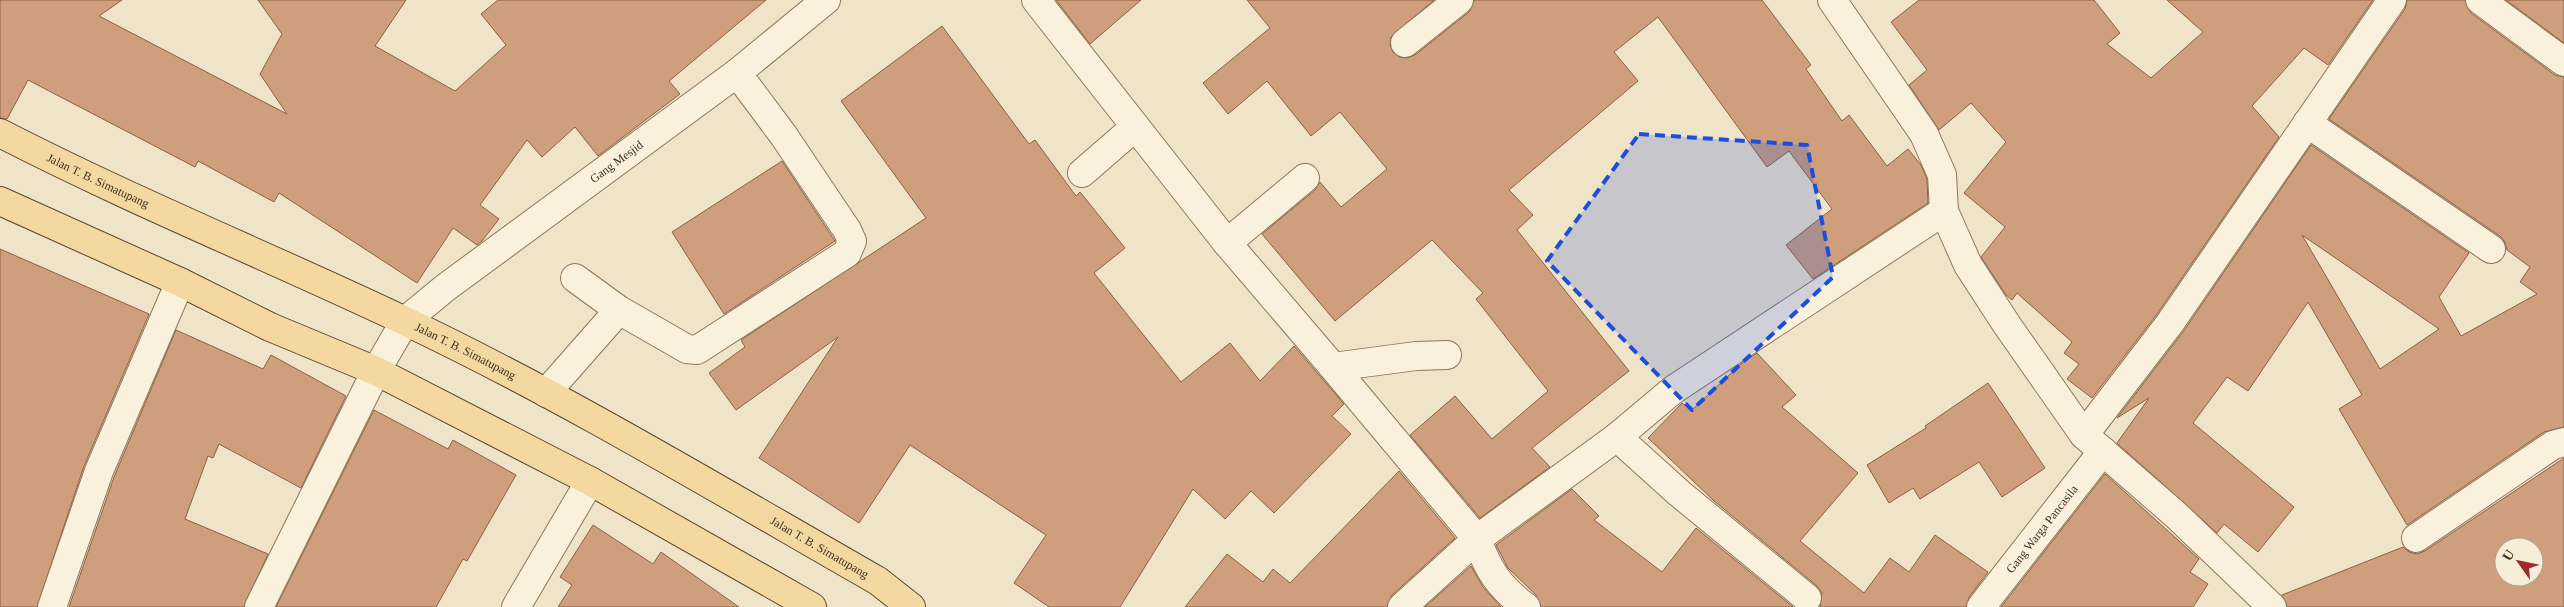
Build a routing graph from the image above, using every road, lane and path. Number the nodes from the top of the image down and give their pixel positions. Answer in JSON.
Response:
{"nodes":[{"id":1,"x":826,"y":0,"type":"edge"},
{"id":2,"x":1036,"y":0,"type":"edge"},
{"id":3,"x":1458,"y":0,"type":"edge"},
{"id":4,"x":1832,"y":0,"type":"edge"},
{"id":5,"x":2392,"y":0,"type":"edge"},
{"id":6,"x":2480,"y":0,"type":"edge"},
{"id":7,"x":1405,"y":43,"type":"dead end"},
{"id":8,"x":2564,"y":62,"type":"edge"},
{"id":9,"x":737,"y":73,"type":"junction"},
{"id":10,"x":2307,"y":122,"type":"junction"},
{"id":11,"x":1135,"y":127,"type":"junction"},
{"id":12,"x":0,"y":133,"type":"edge"},
{"id":13,"x":1082,"y":173,"type":"dead end"},
{"id":14,"x":1305,"y":178,"type":"dead end"},
{"id":15,"x":0,"y":201,"type":"edge"},
{"id":16,"x":1944,"y":211,"type":"junction"},
{"id":17,"x":1227,"y":243,"type":"junction"},
{"id":18,"x":2491,"y":249,"type":"dead end"},
{"id":19,"x":575,"y":278,"type":"dead end"},
{"id":20,"x":180,"y":282,"type":"junction"},
{"id":21,"x":619,"y":310,"type":"junction"},
{"id":22,"x":405,"y":321,"type":"junction"},
{"id":23,"x":1447,"y":355,"type":"dead end"},
{"id":24,"x":1333,"y":366,"type":"junction"},
{"id":25,"x":376,"y":370,"type":"junction"},
{"id":26,"x":546,"y":394,"type":"junction"},
{"id":27,"x":1617,"y":437,"type":"junction"},
{"id":28,"x":2564,"y":442,"type":"edge"},
{"id":29,"x":2093,"y":443,"type":"junction"},
{"id":30,"x":590,"y":481,"type":"junction"},
{"id":31,"x":2416,"y":538,"type":"dead end"},
{"id":32,"x":1477,"y":539,"type":"junction"},
{"id":33,"x":1807,"y":598,"type":"dead end"},
{"id":34,"x":52,"y":607,"type":"edge"},
{"id":35,"x":259,"y":607,"type":"edge"},
{"id":36,"x":516,"y":607,"type":"edge"},
{"id":37,"x":812,"y":607,"type":"edge"},
{"id":38,"x":911,"y":607,"type":"edge"},
{"id":39,"x":1402,"y":607,"type":"edge"},
{"id":40,"x":1526,"y":607,"type":"edge"},
{"id":41,"x":1981,"y":607,"type":"edge"},
{"id":42,"x":2272,"y":607,"type":"edge"}],
"edges":[{"from":1,"to":9,"type":"street","name":"Gang Mesjid"},
{"from":2,"to":11,"type":"street"},
{"from":3,"to":7,"type":"street"},
{"from":4,"to":16,"type":"street"},
{"from":5,"to":10,"type":"street","name":"Gang Warga Pancasila"},
{"from":6,"to":8,"type":"street"},
{"from":9,"to":21,"type":"street"},
{"from":9,"to":22,"type":"street","name":"Gang Mesjid"},
{"from":10,"to":18,"type":"street"},
{"from":10,"to":29,"type":"street","name":"Gang Warga Pancasila"},
{"from":11,"to":13,"type":"street"},
{"from":11,"to":17,"type":"street"},
{"from":12,"to":22,"type":"main road","name":"Jalan T. B. Simatupang"},
{"from":14,"to":17,"type":"street"},
{"from":15,"to":20,"type":"main road"},
{"from":16,"to":27,"type":"street"},
{"from":16,"to":29,"type":"street"},
{"from":17,"to":24,"type":"street"},
{"from":19,"to":21,"type":"street"},
{"from":20,"to":25,"type":"main road"},
{"from":20,"to":34,"type":"street"},
{"from":21,"to":26,"type":"street"},
{"from":22,"to":25,"type":"street","name":"Gang Mesjid"},
{"from":22,"to":26,"type":"main road","name":"Jalan T. B. Simatupang"},
{"from":23,"to":24,"type":"street"},
{"from":24,"to":32,"type":"street"},
{"from":25,"to":30,"type":"main road"},
{"from":25,"to":35,"type":"street","name":"Gang Mesjid"},
{"from":26,"to":38,"type":"main road","name":"Jalan T. B. Simatupang"},
{"from":27,"to":32,"type":"street"},
{"from":27,"to":33,"type":"street"},
{"from":28,"to":31,"type":"street"},
{"from":29,"to":41,"type":"street","name":"Gang Warga Pancasila"},
{"from":29,"to":42,"type":"street"},
{"from":30,"to":36,"type":"street"},
{"from":30,"to":37,"type":"main road"},
{"from":32,"to":39,"type":"street"},
{"from":32,"to":40,"type":"street"}]}
